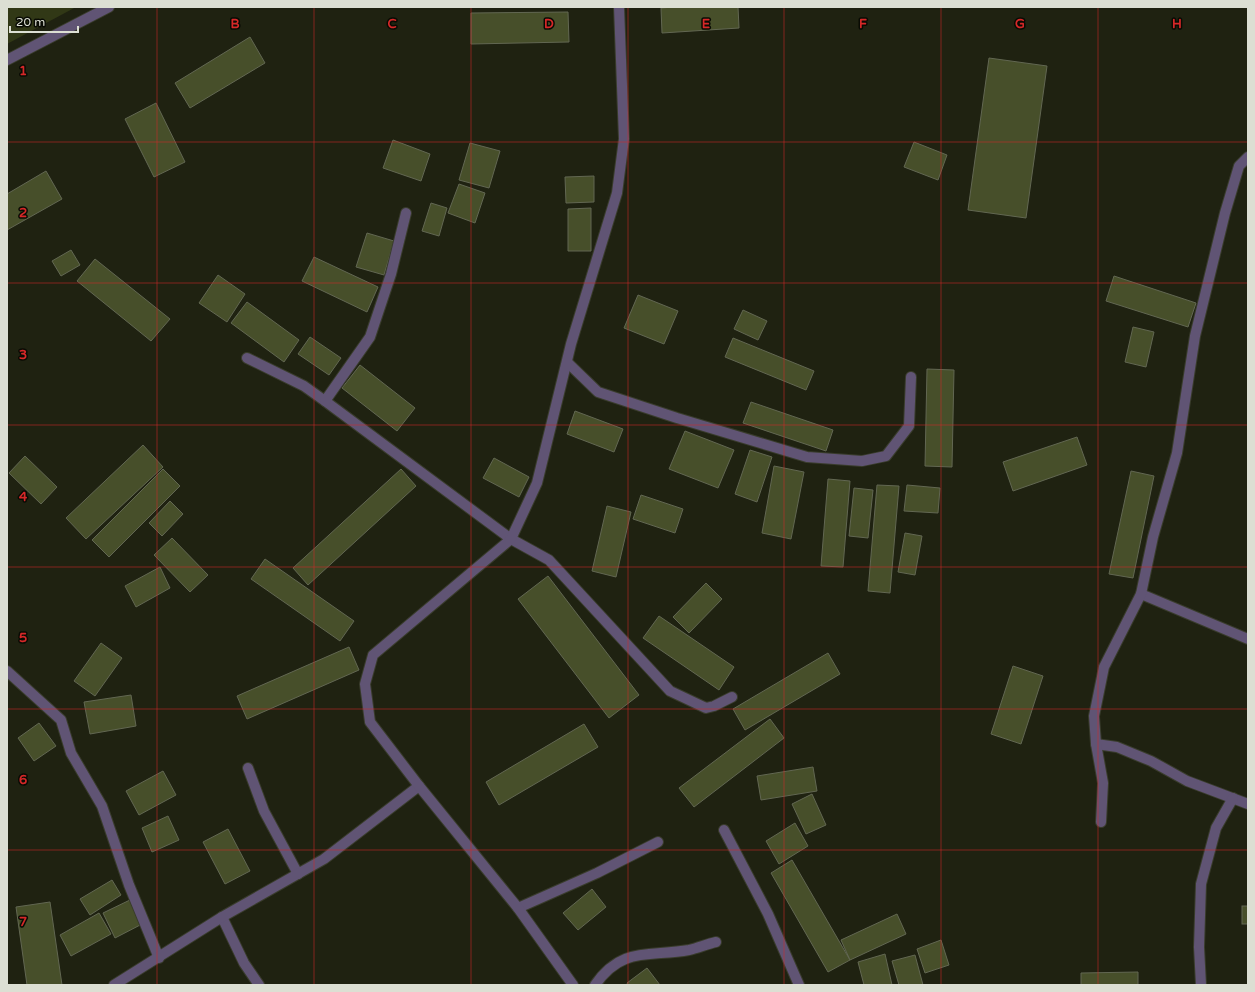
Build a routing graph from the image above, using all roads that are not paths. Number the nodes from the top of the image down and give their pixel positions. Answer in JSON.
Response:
{"nodes":[{"id":1,"x":109,"y":7,"type":"edge"},
{"id":2,"x":619,"y":7,"type":"edge"},
{"id":3,"x":7,"y":60,"type":"edge"},
{"id":4,"x":1248,"y":157,"type":"edge"},
{"id":5,"x":406,"y":213,"type":"dead end"},
{"id":6,"x":247,"y":358,"type":"dead end"},
{"id":7,"x":567,"y":362,"type":"junction"},
{"id":8,"x":911,"y":377,"type":"dead end"},
{"id":9,"x":325,"y":401,"type":"junction"},
{"id":10,"x":511,"y":539,"type":"junction"},
{"id":11,"x":1141,"y":594,"type":"junction"},
{"id":12,"x":1248,"y":639,"type":"edge"},
{"id":13,"x":7,"y":670,"type":"edge"},
{"id":14,"x":732,"y":697,"type":"dead end"},
{"id":15,"x":1096,"y":744,"type":"junction"},
{"id":16,"x":248,"y":768,"type":"dead end"},
{"id":17,"x":419,"y":786,"type":"junction"},
{"id":18,"x":1233,"y":798,"type":"junction"},
{"id":19,"x":1248,"y":804,"type":"edge"},
{"id":20,"x":1101,"y":822,"type":"dead end"},
{"id":21,"x":724,"y":830,"type":"dead end"},
{"id":22,"x":658,"y":842,"type":"dead end"},
{"id":23,"x":298,"y":874,"type":"junction"},
{"id":24,"x":518,"y":908,"type":"junction"},
{"id":25,"x":222,"y":917,"type":"junction"},
{"id":26,"x":716,"y":942,"type":"dead end"},
{"id":27,"x":158,"y":958,"type":"junction"},
{"id":28,"x":114,"y":985,"type":"edge"},
{"id":29,"x":259,"y":985,"type":"edge"},
{"id":30,"x":573,"y":985,"type":"edge"},
{"id":31,"x":595,"y":985,"type":"edge"},
{"id":32,"x":798,"y":985,"type":"edge"},
{"id":33,"x":1201,"y":985,"type":"edge"}],
"edges":[{"from":1,"to":3,"type":"street"},
{"from":2,"to":7,"type":"street"},
{"from":4,"to":11,"type":"street"},
{"from":5,"to":9,"type":"street"},
{"from":6,"to":9,"type":"street"},
{"from":7,"to":8,"type":"street"},
{"from":7,"to":10,"type":"street"},
{"from":9,"to":10,"type":"street"},
{"from":10,"to":14,"type":"street"},
{"from":10,"to":17,"type":"street"},
{"from":11,"to":12,"type":"street"},
{"from":11,"to":15,"type":"street"},
{"from":13,"to":27,"type":"street"},
{"from":15,"to":18,"type":"street"},
{"from":15,"to":20,"type":"street"},
{"from":16,"to":23,"type":"street"},
{"from":17,"to":23,"type":"street"},
{"from":17,"to":24,"type":"street"},
{"from":18,"to":19,"type":"street"},
{"from":18,"to":33,"type":"street"},
{"from":21,"to":32,"type":"street"},
{"from":22,"to":24,"type":"street"},
{"from":23,"to":25,"type":"street"},
{"from":24,"to":30,"type":"street"},
{"from":25,"to":27,"type":"street"},
{"from":25,"to":29,"type":"street"},
{"from":26,"to":31,"type":"street"},
{"from":27,"to":28,"type":"street"}]}
